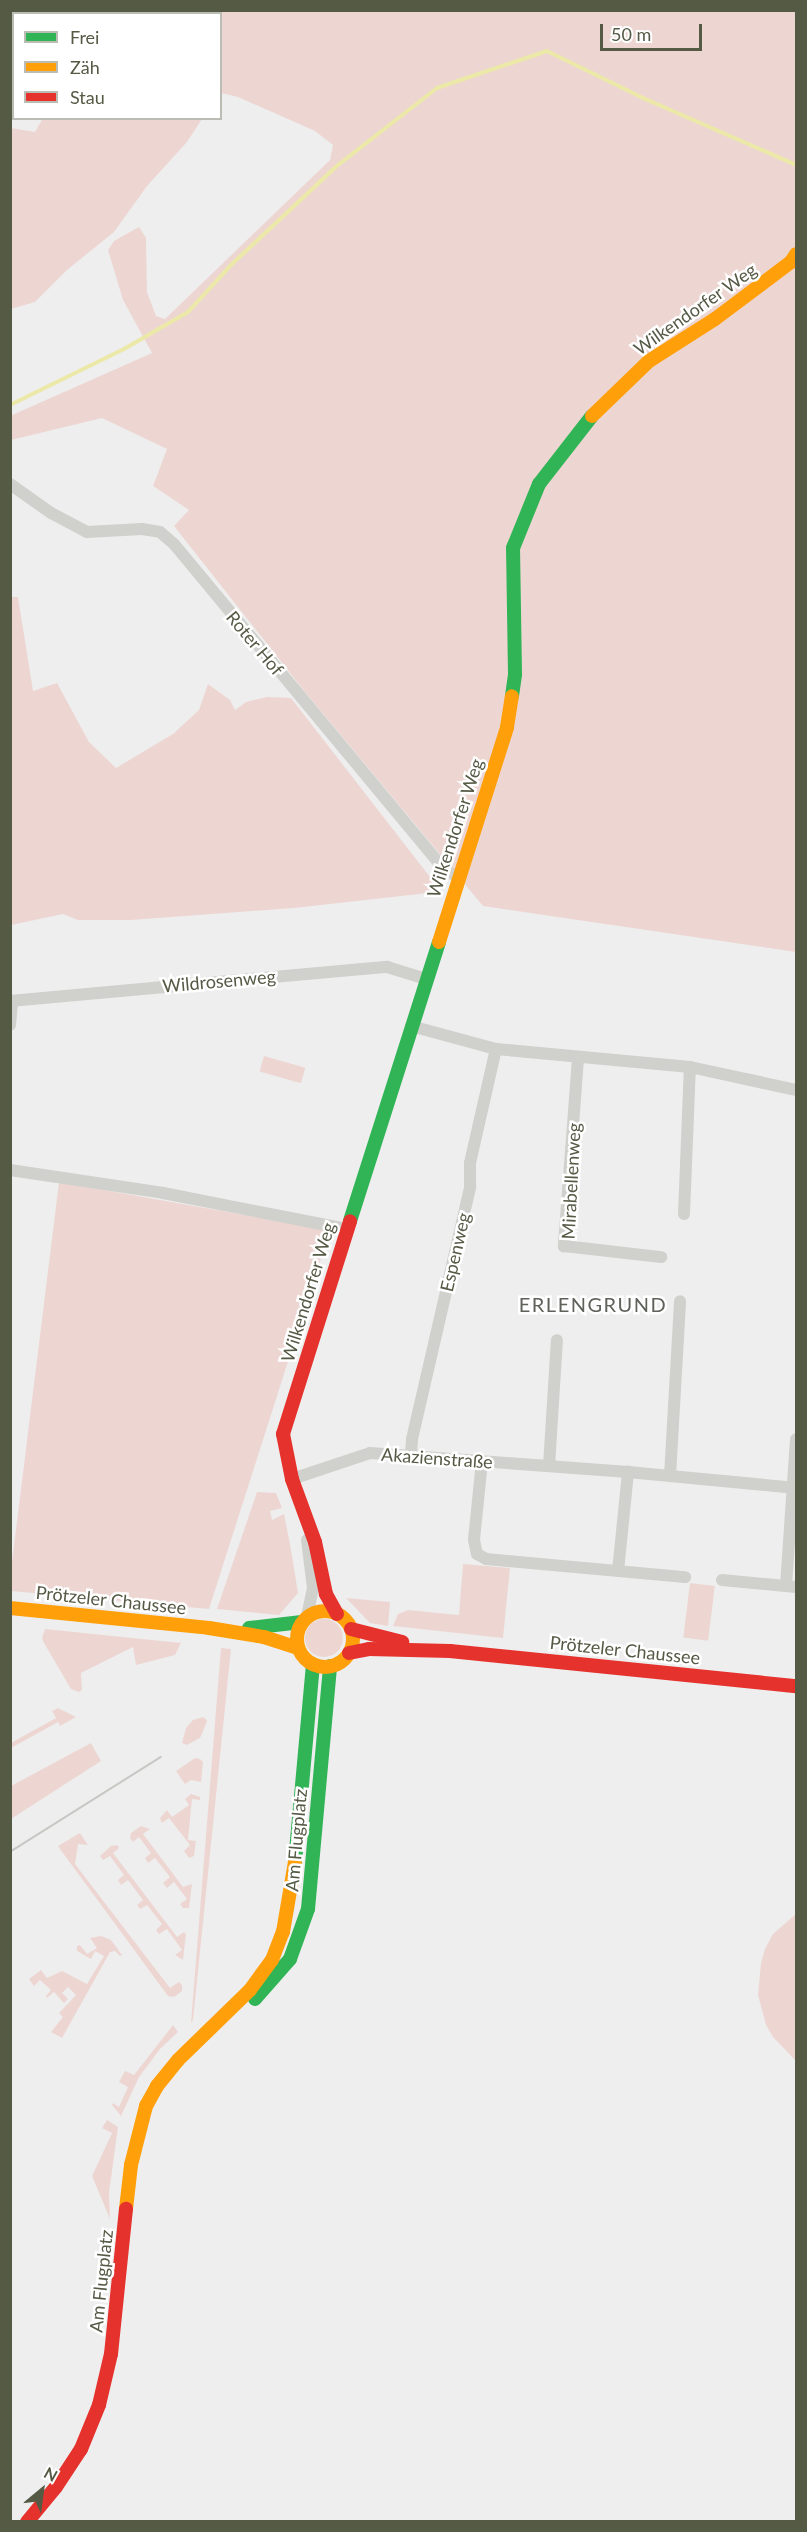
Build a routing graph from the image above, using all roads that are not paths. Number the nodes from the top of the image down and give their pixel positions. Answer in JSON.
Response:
{"nodes":[{"id":1,"x":796,"y":254,"type":"edge"},
{"id":2,"x":10,"y":484,"type":"edge"},
{"id":3,"x":458,"y":877,"type":"junction"},
{"id":4,"x":426,"y":979,"type":"junction"},
{"id":5,"x":11,"y":1001,"type":"edge"},
{"id":6,"x":10,"y":1025,"type":"edge"},
{"id":7,"x":411,"y":1026,"type":"junction"},
{"id":8,"x":496,"y":1049,"type":"junction"},
{"id":9,"x":578,"y":1058,"type":"junction"},
{"id":10,"x":690,"y":1067,"type":"junction"},
{"id":11,"x":796,"y":1090,"type":"edge"},
{"id":12,"x":10,"y":1170,"type":"edge"},
{"id":13,"x":684,"y":1214,"type":"dead end"},
{"id":14,"x":346,"y":1228,"type":"junction"},
{"id":15,"x":661,"y":1257,"type":"dead end"},
{"id":16,"x":680,"y":1301,"type":"dead end"},
{"id":17,"x":557,"y":1340,"type":"dead end"},
{"id":18,"x":796,"y":1439,"type":"edge"},
{"id":19,"x":411,"y":1454,"type":"junction"},
{"id":20,"x":482,"y":1461,"type":"junction"},
{"id":21,"x":549,"y":1466,"type":"junction"},
{"id":22,"x":628,"y":1472,"type":"junction"},
{"id":23,"x":670,"y":1476,"type":"junction"},
{"id":24,"x":292,"y":1479,"type":"junction"},
{"id":25,"x":795,"y":1488,"type":"edge"},
{"id":26,"x":302,"y":1512,"type":"junction"},
{"id":27,"x":618,"y":1571,"type":"junction"},
{"id":28,"x":686,"y":1577,"type":"dead end"},
{"id":29,"x":722,"y":1580,"type":"dead end"},
{"id":30,"x":791,"y":1586,"type":"edge"},
{"id":31,"x":10,"y":1608,"type":"edge"},
{"id":32,"x":338,"y":1614,"type":"junction"},
{"id":33,"x":304,"y":1620,"type":"junction"},
{"id":34,"x":209,"y":1628,"type":"junction"},
{"id":35,"x":351,"y":1629,"type":"junction"},
{"id":36,"x":298,"y":1648,"type":"junction"},
{"id":37,"x":450,"y":1651,"type":"junction"},
{"id":38,"x":349,"y":1653,"type":"junction"},
{"id":39,"x":313,"y":1665,"type":"junction"},
{"id":40,"x":330,"y":1666,"type":"junction"},
{"id":41,"x":796,"y":1686,"type":"edge"},
{"id":42,"x":196,"y":2043,"type":"junction"},
{"id":43,"x":27,"y":2522,"type":"edge"}],
"edges":[{"from":1,"to":3,"type":"street","name":"Wilkendorfer Weg"},
{"from":2,"to":3,"type":"street","name":"Roter Hof"},
{"from":3,"to":4,"type":"street","name":"Wilkendorfer Weg"},
{"from":4,"to":5,"type":"street","name":"Wildrosenweg"},
{"from":4,"to":7,"type":"street","name":"Wilkendorfer Weg"},
{"from":5,"to":6,"type":"street","name":"Wildrosenweg"},
{"from":7,"to":8,"type":"street"},
{"from":7,"to":14,"type":"street","name":"Wilkendorfer Weg"},
{"from":8,"to":9,"type":"street"},
{"from":8,"to":19,"type":"street","name":"Espenweg"},
{"from":9,"to":10,"type":"street"},
{"from":9,"to":15,"type":"street","name":"Mirabellenweg"},
{"from":10,"to":11,"type":"street"},
{"from":10,"to":13,"type":"street"},
{"from":12,"to":14,"type":"street"},
{"from":14,"to":24,"type":"street","name":"Wilkendorfer Weg"},
{"from":16,"to":23,"type":"street"},
{"from":17,"to":21,"type":"street"},
{"from":18,"to":25,"type":"street"},
{"from":19,"to":20,"type":"street","name":"Akazienstraße"},
{"from":19,"to":24,"type":"street","name":"Akazienstraße"},
{"from":20,"to":21,"type":"street","name":"Akazienstraße"},
{"from":20,"to":27,"type":"street"},
{"from":21,"to":22,"type":"street","name":"Akazienstraße"},
{"from":22,"to":23,"type":"street","name":"Akazienstraße"},
{"from":22,"to":27,"type":"street"},
{"from":23,"to":25,"type":"street","name":"Akazienstraße"},
{"from":24,"to":26,"type":"street","name":"Wilkendorfer Weg"},
{"from":25,"to":30,"type":"street"},
{"from":26,"to":32,"type":"street","name":"Wilkendorfer Weg"},
{"from":26,"to":33,"type":"street","name":"Wilkendorfer Weg"},
{"from":27,"to":28,"type":"street"},
{"from":29,"to":30,"type":"street"},
{"from":31,"to":34,"type":"street","name":"Prötzeler Chaussee"},
{"from":32,"to":33,"type":"street","name":"Prötzeler Chaussee"},
{"from":32,"to":35,"type":"street"},
{"from":33,"to":34,"type":"street","name":"Prötzeler Chaussee"},
{"from":33,"to":36,"type":"street"},
{"from":34,"to":36,"type":"street","name":"Prötzeler Chaussee"},
{"from":35,"to":37,"type":"street","name":"Prötzeler Chaussee"},
{"from":35,"to":38,"type":"street"},
{"from":36,"to":39,"type":"street"},
{"from":37,"to":38,"type":"street","name":"Prötzeler Chaussee"},
{"from":37,"to":41,"type":"street","name":"Prötzeler Chaussee"},
{"from":38,"to":40,"type":"street","name":"Prötzeler Chaussee"},
{"from":39,"to":40,"type":"street"},
{"from":39,"to":42,"type":"street","name":"Am Flugplatz"},
{"from":40,"to":42,"type":"street","name":"Am Flugplatz"},
{"from":42,"to":43,"type":"street","name":"Am Flugplatz"}]}
